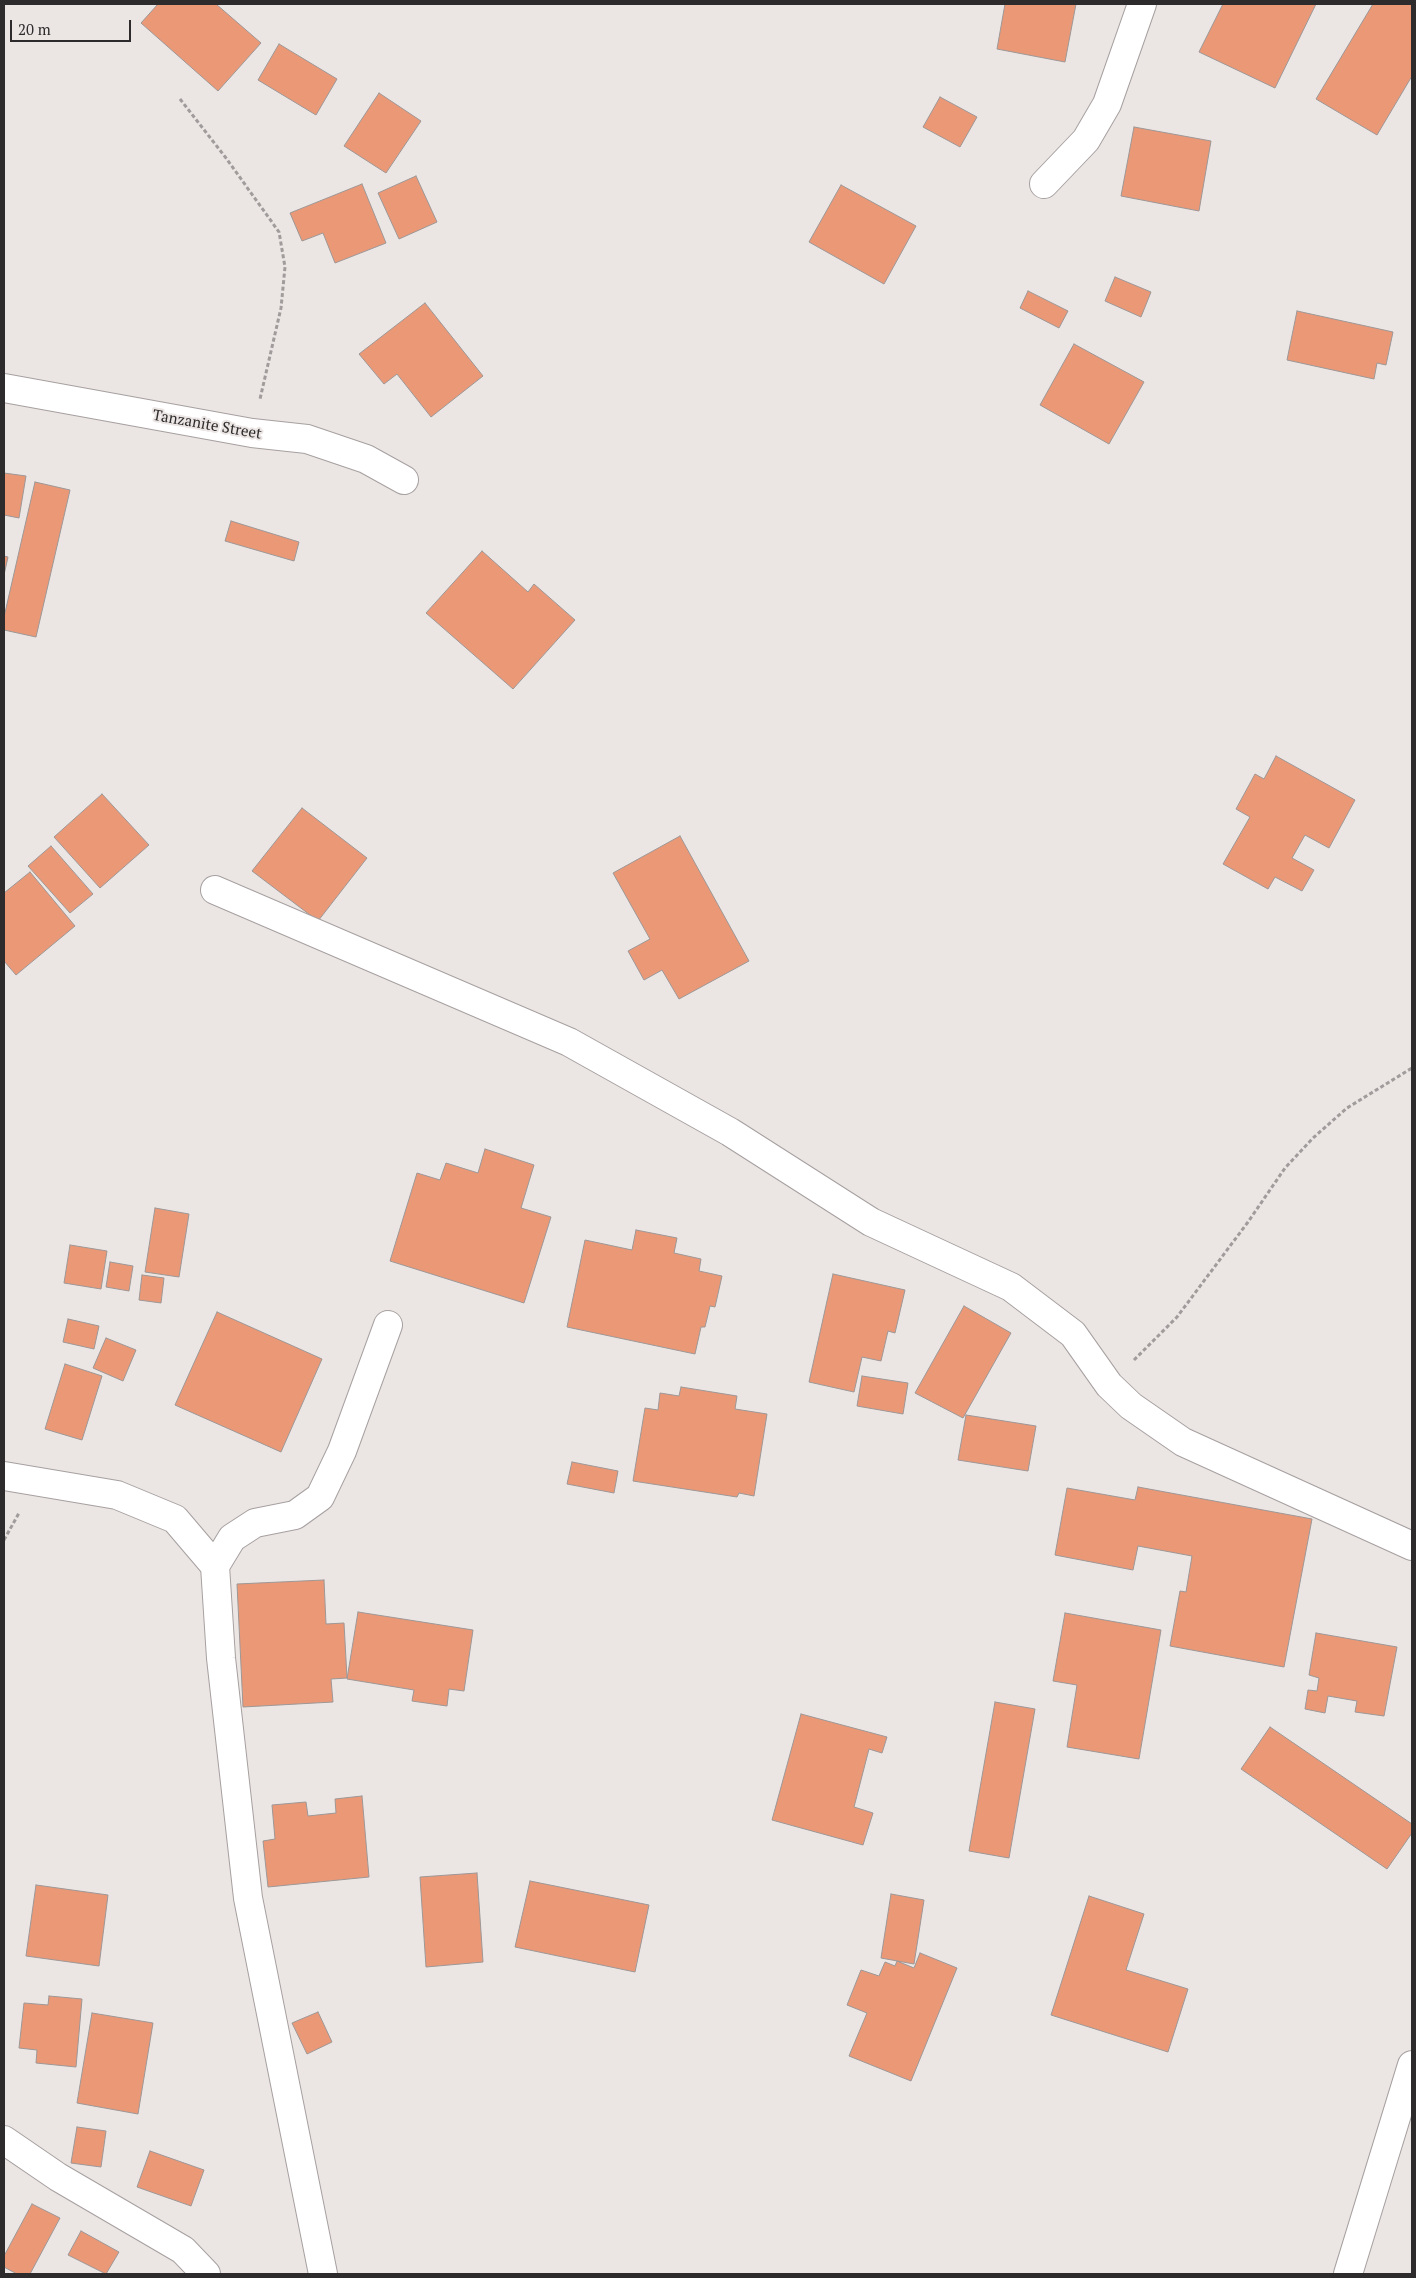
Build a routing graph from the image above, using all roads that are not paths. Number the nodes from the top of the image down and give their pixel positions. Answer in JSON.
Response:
{"nodes":[{"id":1,"x":1142,"y":4,"type":"edge"},
{"id":2,"x":1044,"y":184,"type":"dead end"},
{"id":3,"x":4,"y":388,"type":"edge"},
{"id":4,"x":404,"y":480,"type":"dead end"},
{"id":5,"x":215,"y":890,"type":"dead end"},
{"id":6,"x":388,"y":1325,"type":"dead end"},
{"id":7,"x":4,"y":1476,"type":"edge"},
{"id":8,"x":1412,"y":1546,"type":"edge"},
{"id":9,"x":215,"y":1566,"type":"junction"},
{"id":10,"x":1412,"y":2065,"type":"edge"},
{"id":11,"x":4,"y":2140,"type":"edge"},
{"id":12,"x":206,"y":2274,"type":"edge"},
{"id":13,"x":323,"y":2274,"type":"edge"},
{"id":14,"x":1348,"y":2274,"type":"edge"}],
"edges":[{"from":1,"to":2,"type":"street"},
{"from":3,"to":4,"type":"street","name":"Tanzanite Street"},
{"from":5,"to":8,"type":"street"},
{"from":6,"to":9,"type":"street"},
{"from":7,"to":9,"type":"street"},
{"from":9,"to":13,"type":"street"},
{"from":10,"to":14,"type":"street"},
{"from":11,"to":12,"type":"street"}]}
